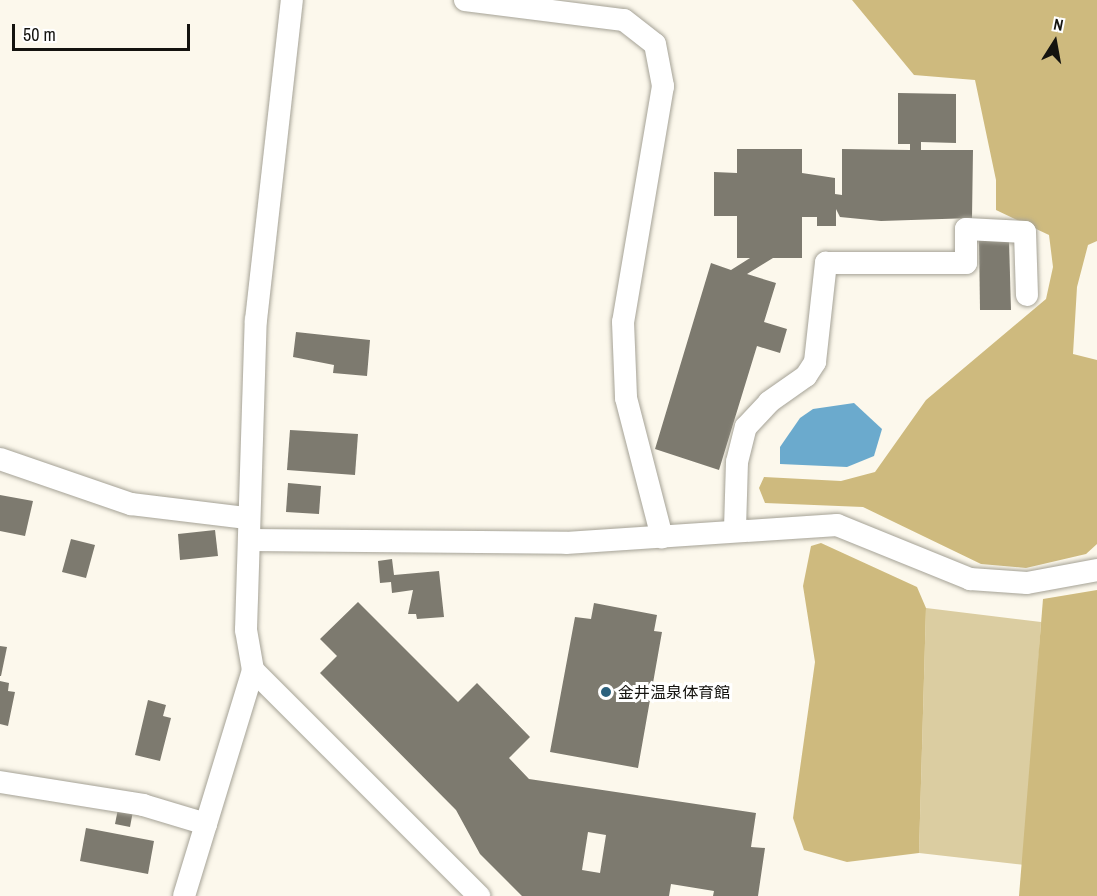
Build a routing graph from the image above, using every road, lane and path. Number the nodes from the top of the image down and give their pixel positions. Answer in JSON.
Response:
{"nodes":[{"id":1,"x":292,"y":0,"type":"edge"},
{"id":2,"x":465,"y":0,"type":"edge"},
{"id":3,"x":1027,"y":296,"type":"dead end"},
{"id":4,"x":0,"y":459,"type":"edge"},
{"id":5,"x":247,"y":518,"type":"junction"},
{"id":6,"x":735,"y":530,"type":"junction"},
{"id":7,"x":662,"y":537,"type":"junction"},
{"id":8,"x":249,"y":540,"type":"junction"},
{"id":9,"x":1097,"y":570,"type":"edge"},
{"id":10,"x":253,"y":670,"type":"junction"},
{"id":11,"x":0,"y":782,"type":"edge"},
{"id":12,"x":206,"y":824,"type":"junction"},
{"id":13,"x":184,"y":896,"type":"edge"},
{"id":14,"x":479,"y":896,"type":"edge"}],
"edges":[{"from":1,"to":5,"type":"street"},
{"from":2,"to":7,"type":"street"},
{"from":3,"to":6,"type":"street"},
{"from":4,"to":5,"type":"street"},
{"from":5,"to":8,"type":"street"},
{"from":6,"to":7,"type":"street"},
{"from":6,"to":9,"type":"street"},
{"from":7,"to":8,"type":"street"},
{"from":8,"to":10,"type":"street"},
{"from":10,"to":12,"type":"street"},
{"from":10,"to":14,"type":"street"},
{"from":11,"to":12,"type":"street"},
{"from":12,"to":13,"type":"street"}]}
